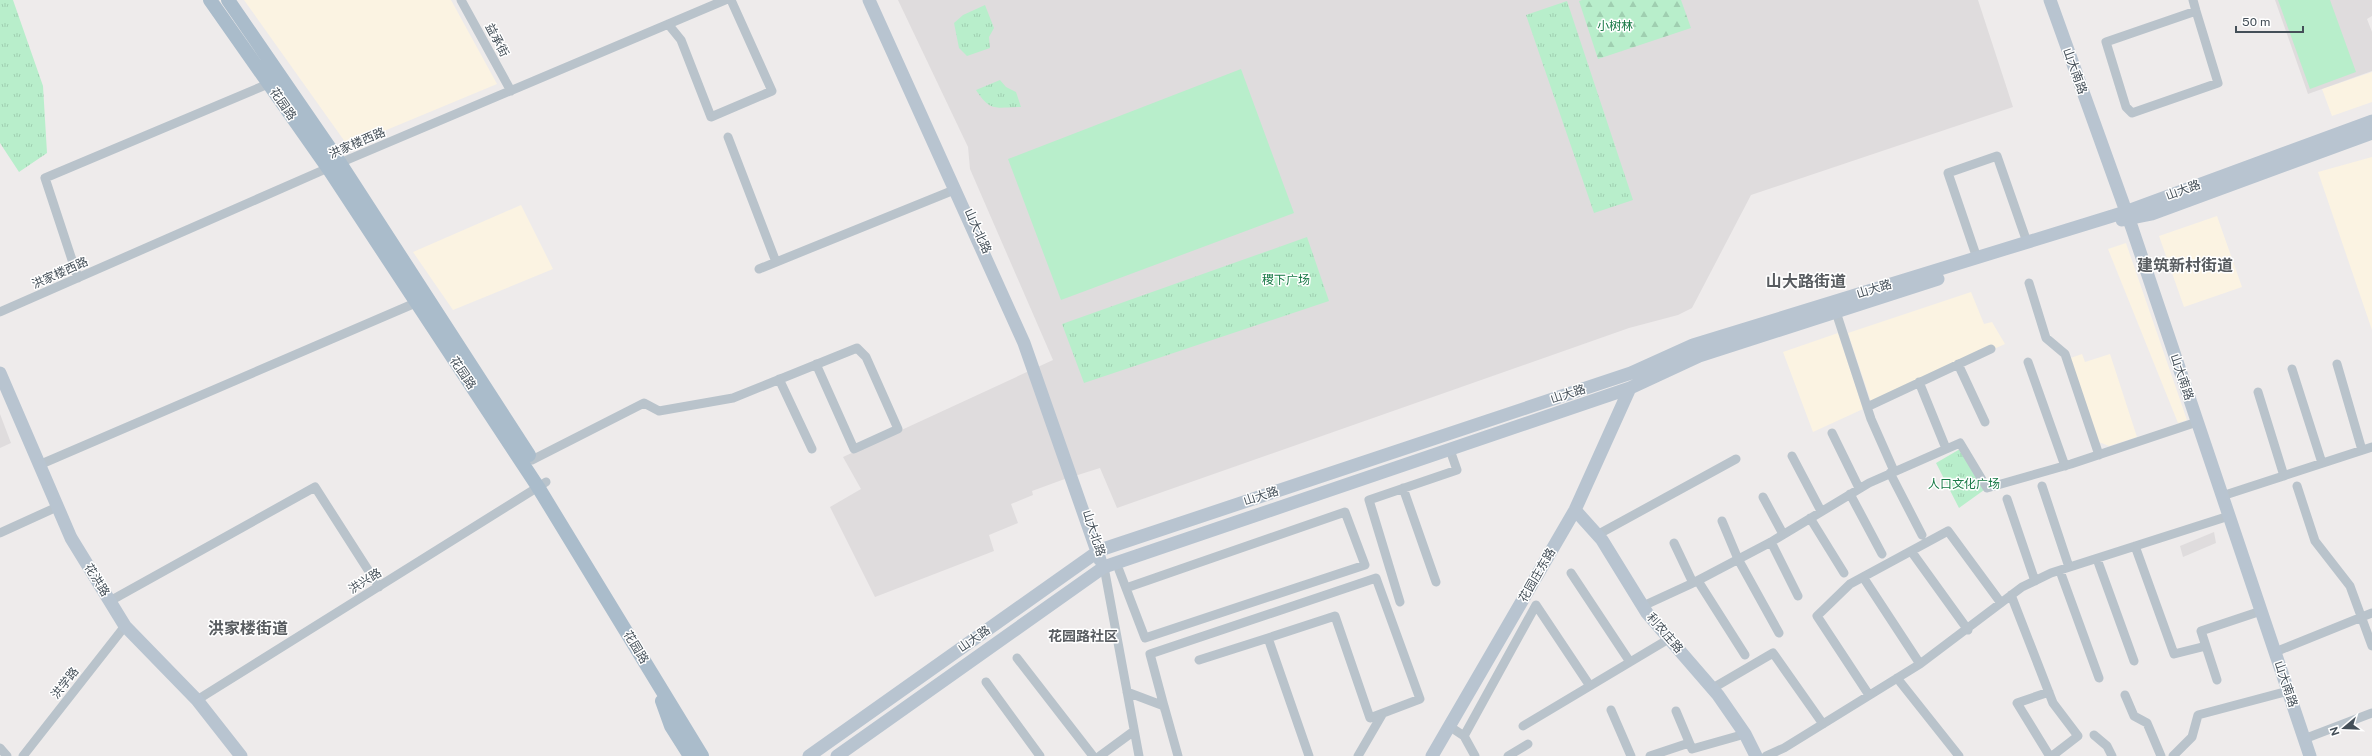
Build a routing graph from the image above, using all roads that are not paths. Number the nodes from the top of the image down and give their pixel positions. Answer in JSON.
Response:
{"nodes":[{"id":1,"x":210,"y":0,"type":"edge"},
{"id":2,"x":228,"y":0,"type":"edge"},
{"id":3,"x":461,"y":0,"type":"edge"},
{"id":4,"x":725,"y":0,"type":"edge"},
{"id":5,"x":731,"y":0,"type":"edge"},
{"id":6,"x":869,"y":0,"type":"edge"},
{"id":7,"x":874,"y":0,"type":"edge"},
{"id":8,"x":2050,"y":0,"type":"edge"},
{"id":9,"x":2193,"y":0,"type":"edge"},
{"id":10,"x":2196,"y":11,"type":"junction"},
{"id":11,"x":668,"y":24,"type":"junction"},
{"id":12,"x":268,"y":84,"type":"junction"},
{"id":13,"x":511,"y":91,"type":"junction"},
{"id":14,"x":2372,"y":121,"type":"edge"},
{"id":15,"x":2372,"y":133,"type":"edge"},
{"id":16,"x":728,"y":138,"type":"dead end"},
{"id":17,"x":334,"y":166,"type":"junction"},
{"id":18,"x":954,"y":190,"type":"junction"},
{"id":19,"x":2127,"y":215,"type":"junction"},
{"id":20,"x":2027,"y":242,"type":"junction"},
{"id":21,"x":1977,"y":258,"type":"junction"},
{"id":22,"x":776,"y":262,"type":"junction"},
{"id":23,"x":759,"y":269,"type":"dead end"},
{"id":24,"x":78,"y":278,"type":"junction"},
{"id":25,"x":2029,"y":283,"type":"dead end"},
{"id":26,"x":422,"y":301,"type":"junction"},
{"id":27,"x":0,"y":312,"type":"edge"},
{"id":28,"x":1836,"y":312,"type":"junction"},
{"id":29,"x":1991,"y":349,"type":"dead end"},
{"id":30,"x":2028,"y":362,"type":"dead end"},
{"id":31,"x":816,"y":364,"type":"junction"},
{"id":32,"x":1958,"y":364,"type":"junction"},
{"id":33,"x":2337,"y":364,"type":"dead end"},
{"id":34,"x":2292,"y":370,"type":"dead end"},
{"id":35,"x":0,"y":373,"type":"edge"},
{"id":36,"x":779,"y":379,"type":"junction"},
{"id":37,"x":1919,"y":382,"type":"junction"},
{"id":38,"x":1630,"y":388,"type":"junction"},
{"id":39,"x":2258,"y":392,"type":"dead end"},
{"id":40,"x":1867,"y":407,"type":"junction"},
{"id":41,"x":1985,"y":422,"type":"dead end"},
{"id":42,"x":2197,"y":422,"type":"junction"},
{"id":43,"x":1832,"y":433,"type":"dead end"},
{"id":44,"x":1945,"y":446,"type":"dead end"},
{"id":45,"x":2372,"y":447,"type":"edge"},
{"id":46,"x":812,"y":449,"type":"dead end"},
{"id":47,"x":1450,"y":450,"type":"junction"},
{"id":48,"x":2362,"y":450,"type":"junction"},
{"id":49,"x":2099,"y":455,"type":"junction"},
{"id":50,"x":1792,"y":456,"type":"dead end"},
{"id":51,"x":1736,"y":459,"type":"dead end"},
{"id":52,"x":532,"y":460,"type":"junction"},
{"id":53,"x":2322,"y":463,"type":"junction"},
{"id":54,"x":39,"y":465,"type":"junction"},
{"id":55,"x":2064,"y":466,"type":"junction"},
{"id":56,"x":1892,"y":472,"type":"junction"},
{"id":57,"x":2284,"y":476,"type":"junction"},
{"id":58,"x":542,"y":484,"type":"junction"},
{"id":59,"x":2042,"y":486,"type":"dead end"},
{"id":60,"x":2297,"y":486,"type":"dead end"},
{"id":61,"x":1403,"y":488,"type":"junction"},
{"id":62,"x":1859,"y":488,"type":"junction"},
{"id":63,"x":1850,"y":494,"type":"junction"},
{"id":64,"x":2222,"y":496,"type":"junction"},
{"id":65,"x":1763,"y":497,"type":"dead end"},
{"id":66,"x":2007,"y":499,"type":"dead end"},
{"id":67,"x":57,"y":507,"type":"junction"},
{"id":68,"x":1575,"y":510,"type":"junction"},
{"id":69,"x":1821,"y":511,"type":"junction"},
{"id":70,"x":2229,"y":516,"type":"junction"},
{"id":71,"x":1810,"y":518,"type":"junction"},
{"id":72,"x":1722,"y":521,"type":"dead end"},
{"id":73,"x":0,"y":533,"type":"edge"},
{"id":74,"x":1783,"y":534,"type":"junction"},
{"id":75,"x":1597,"y":535,"type":"junction"},
{"id":76,"x":1922,"y":535,"type":"dead end"},
{"id":77,"x":1771,"y":542,"type":"junction"},
{"id":78,"x":1674,"y":543,"type":"dead end"},
{"id":79,"x":2135,"y":546,"type":"junction"},
{"id":80,"x":1098,"y":551,"type":"junction"},
{"id":81,"x":1911,"y":551,"type":"junction"},
{"id":82,"x":1882,"y":554,"type":"dead end"},
{"id":83,"x":1738,"y":559,"type":"junction"},
{"id":84,"x":2097,"y":559,"type":"junction"},
{"id":85,"x":1104,"y":567,"type":"junction"},
{"id":86,"x":2069,"y":568,"type":"junction"},
{"id":87,"x":1119,"y":570,"type":"dead end"},
{"id":88,"x":2060,"y":570,"type":"junction"},
{"id":89,"x":1571,"y":573,"type":"dead end"},
{"id":90,"x":1844,"y":573,"type":"dead end"},
{"id":91,"x":1863,"y":577,"type":"junction"},
{"id":92,"x":2035,"y":581,"type":"junction"},
{"id":93,"x":1436,"y":582,"type":"dead end"},
{"id":94,"x":1695,"y":582,"type":"junction"},
{"id":95,"x":378,"y":586,"type":"junction"},
{"id":96,"x":1126,"y":588,"type":"junction"},
{"id":97,"x":2011,"y":595,"type":"junction"},
{"id":98,"x":1798,"y":596,"type":"dead end"},
{"id":99,"x":110,"y":601,"type":"junction"},
{"id":100,"x":1400,"y":602,"type":"dead end"},
{"id":101,"x":2001,"y":603,"type":"junction"},
{"id":102,"x":1643,"y":606,"type":"junction"},
{"id":103,"x":2261,"y":611,"type":"junction"},
{"id":104,"x":2372,"y":613,"type":"edge"},
{"id":105,"x":2362,"y":617,"type":"junction"},
{"id":106,"x":125,"y":626,"type":"junction"},
{"id":107,"x":1968,"y":630,"type":"junction"},
{"id":108,"x":1779,"y":633,"type":"dead end"},
{"id":109,"x":1268,"y":638,"type":"junction"},
{"id":110,"x":1667,"y":640,"type":"dead end"},
{"id":111,"x":2206,"y":646,"type":"junction"},
{"id":112,"x":2372,"y":646,"type":"edge"},
{"id":113,"x":2275,"y":652,"type":"junction"},
{"id":114,"x":1745,"y":655,"type":"dead end"},
{"id":115,"x":1017,"y":658,"type":"dead end"},
{"id":116,"x":1199,"y":660,"type":"dead end"},
{"id":117,"x":2134,"y":661,"type":"dead end"},
{"id":118,"x":1630,"y":662,"type":"junction"},
{"id":119,"x":1920,"y":664,"type":"junction"},
{"id":120,"x":1897,"y":678,"type":"junction"},
{"id":121,"x":2098,"y":678,"type":"dead end"},
{"id":122,"x":2217,"y":680,"type":"dead end"},
{"id":123,"x":986,"y":682,"type":"dead end"},
{"id":124,"x":1590,"y":686,"type":"junction"},
{"id":125,"x":1713,"y":688,"type":"junction"},
{"id":126,"x":663,"y":691,"type":"junction"},
{"id":127,"x":2288,"y":691,"type":"junction"},
{"id":128,"x":1127,"y":692,"type":"junction"},
{"id":129,"x":2049,"y":692,"type":"junction"},
{"id":130,"x":1869,"y":695,"type":"junction"},
{"id":131,"x":2125,"y":695,"type":"dead end"},
{"id":132,"x":197,"y":700,"type":"junction"},
{"id":133,"x":1164,"y":706,"type":"junction"},
{"id":134,"x":1611,"y":710,"type":"dead end"},
{"id":135,"x":1676,"y":711,"type":"dead end"},
{"id":136,"x":1383,"y":713,"type":"junction"},
{"id":137,"x":2372,"y":713,"type":"edge"},
{"id":138,"x":1823,"y":724,"type":"junction"},
{"id":139,"x":1449,"y":726,"type":"junction"},
{"id":140,"x":1523,"y":726,"type":"dead end"},
{"id":141,"x":1134,"y":731,"type":"junction"},
{"id":142,"x":1745,"y":734,"type":"junction"},
{"id":143,"x":2094,"y":735,"type":"dead end"},
{"id":144,"x":1464,"y":736,"type":"junction"},
{"id":145,"x":2304,"y":739,"type":"junction"},
{"id":146,"x":1689,"y":743,"type":"junction"},
{"id":147,"x":1528,"y":744,"type":"dead end"},
{"id":148,"x":0,"y":748,"type":"edge"},
{"id":149,"x":7,"y":756,"type":"edge"},
{"id":150,"x":23,"y":756,"type":"edge"},
{"id":151,"x":241,"y":756,"type":"edge"},
{"id":152,"x":690,"y":756,"type":"edge"},
{"id":153,"x":702,"y":756,"type":"edge"},
{"id":154,"x":712,"y":756,"type":"edge"},
{"id":155,"x":809,"y":756,"type":"edge"},
{"id":156,"x":837,"y":756,"type":"edge"},
{"id":157,"x":1040,"y":756,"type":"edge"},
{"id":158,"x":1093,"y":756,"type":"edge"},
{"id":159,"x":1100,"y":756,"type":"edge"},
{"id":160,"x":1139,"y":756,"type":"edge"},
{"id":161,"x":1178,"y":756,"type":"edge"},
{"id":162,"x":1309,"y":756,"type":"edge"},
{"id":163,"x":1358,"y":756,"type":"edge"},
{"id":164,"x":1432,"y":756,"type":"edge"},
{"id":165,"x":1475,"y":756,"type":"edge"},
{"id":166,"x":1508,"y":756,"type":"edge"},
{"id":167,"x":1631,"y":756,"type":"edge"},
{"id":168,"x":1650,"y":756,"type":"edge"},
{"id":169,"x":1756,"y":756,"type":"edge"},
{"id":170,"x":1766,"y":756,"type":"edge"},
{"id":171,"x":1959,"y":756,"type":"edge"},
{"id":172,"x":2049,"y":756,"type":"edge"},
{"id":173,"x":2052,"y":756,"type":"edge"},
{"id":174,"x":2112,"y":756,"type":"edge"},
{"id":175,"x":2161,"y":756,"type":"edge"},
{"id":176,"x":2173,"y":756,"type":"edge"},
{"id":177,"x":2310,"y":756,"type":"edge"}],
"edges":[{"from":1,"to":12,"type":"main road","name":"花园路"},
{"from":2,"to":17,"type":"main road","name":"花园路"},
{"from":3,"to":13,"type":"street","name":"益承街"},
{"from":4,"to":11,"type":"street","name":"洪家楼西路"},
{"from":5,"to":11,"type":"street"},
{"from":6,"to":18,"type":"main road","name":"山大北路"},
{"from":7,"to":80,"type":"main road","name":"山大北路"},
{"from":8,"to":19,"type":"main road","name":"山大南路"},
{"from":9,"to":10,"type":"street"},
{"from":10,"to":10,"type":"street"},
{"from":11,"to":13,"type":"street","name":"洪家楼西路"},
{"from":12,"to":17,"type":"main road","name":"花园路"},
{"from":12,"to":24,"type":"street"},
{"from":13,"to":17,"type":"street","name":"洪家楼西路"},
{"from":14,"to":19,"type":"main road","name":"山大路"},
{"from":15,"to":19,"type":"main road","name":"山大路"},
{"from":16,"to":22,"type":"street"},
{"from":17,"to":24,"type":"street","name":"洪家楼西路"},
{"from":17,"to":26,"type":"main road","name":"花园路"},
{"from":18,"to":22,"type":"street"},
{"from":18,"to":80,"type":"main road","name":"山大北路"},
{"from":19,"to":20,"type":"main road","name":"山大路"},
{"from":19,"to":28,"type":"main road","name":"山大路"},
{"from":19,"to":42,"type":"main road","name":"山大南路"},
{"from":20,"to":21,"type":"main road","name":"山大路"},
{"from":20,"to":21,"type":"street"},
{"from":21,"to":80,"type":"main road","name":"山大路"},
{"from":22,"to":23,"type":"street"},
{"from":24,"to":27,"type":"street","name":"洪家楼西路"},
{"from":25,"to":49,"type":"street"},
{"from":26,"to":52,"type":"main road","name":"花园路"},
{"from":26,"to":54,"type":"street"},
{"from":26,"to":58,"type":"main road","name":"花园路"},
{"from":28,"to":38,"type":"main road","name":"山大路"},
{"from":28,"to":40,"type":"street"},
{"from":29,"to":32,"type":"street"},
{"from":30,"to":55,"type":"street"},
{"from":31,"to":31,"type":"street"},
{"from":31,"to":36,"type":"street"},
{"from":32,"to":37,"type":"street"},
{"from":32,"to":41,"type":"street"},
{"from":33,"to":48,"type":"street"},
{"from":34,"to":53,"type":"street"},
{"from":35,"to":54,"type":"main road","name":"花洪路"},
{"from":36,"to":46,"type":"street"},
{"from":36,"to":52,"type":"street"},
{"from":37,"to":40,"type":"street"},
{"from":37,"to":44,"type":"street"},
{"from":38,"to":47,"type":"main road","name":"山大路"},
{"from":38,"to":68,"type":"main road","name":"花园庄东路"},
{"from":39,"to":57,"type":"street"},
{"from":40,"to":56,"type":"street"},
{"from":42,"to":49,"type":"street"},
{"from":42,"to":64,"type":"main road","name":"山大南路"},
{"from":43,"to":62,"type":"street"},
{"from":45,"to":48,"type":"street"},
{"from":47,"to":61,"type":"street"},
{"from":47,"to":85,"type":"main road","name":"山大路"},
{"from":48,"to":53,"type":"street"},
{"from":49,"to":55,"type":"street"},
{"from":50,"to":69,"type":"street"},
{"from":51,"to":75,"type":"street"},
{"from":52,"to":58,"type":"main road","name":"花园路"},
{"from":53,"to":57,"type":"street"},
{"from":54,"to":67,"type":"main road","name":"花洪路"},
{"from":55,"to":56,"type":"street"},
{"from":56,"to":62,"type":"street"},
{"from":56,"to":76,"type":"street"},
{"from":57,"to":64,"type":"street"},
{"from":58,"to":95,"type":"street","name":"洪兴路"},
{"from":58,"to":126,"type":"main road","name":"花园路"},
{"from":58,"to":154,"type":"main road","name":"花园路"},
{"from":59,"to":86,"type":"street"},
{"from":60,"to":105,"type":"street"},
{"from":61,"to":93,"type":"street"},
{"from":61,"to":100,"type":"street"},
{"from":62,"to":63,"type":"street"},
{"from":63,"to":69,"type":"street"},
{"from":63,"to":82,"type":"street"},
{"from":64,"to":70,"type":"main road","name":"山大南路"},
{"from":65,"to":74,"type":"street"},
{"from":66,"to":92,"type":"street"},
{"from":67,"to":73,"type":"street"},
{"from":67,"to":99,"type":"main road","name":"花洪路"},
{"from":68,"to":75,"type":"main road","name":"利农庄路"},
{"from":68,"to":139,"type":"main road","name":"花园庄东路"},
{"from":69,"to":71,"type":"street"},
{"from":70,"to":79,"type":"street"},
{"from":70,"to":103,"type":"main road","name":"山大南路"},
{"from":71,"to":74,"type":"street"},
{"from":71,"to":90,"type":"street"},
{"from":72,"to":83,"type":"street"},
{"from":74,"to":77,"type":"street"},
{"from":75,"to":102,"type":"main road","name":"利农庄路"},
{"from":77,"to":83,"type":"street"},
{"from":77,"to":98,"type":"street"},
{"from":78,"to":94,"type":"street"},
{"from":79,"to":84,"type":"street"},
{"from":79,"to":111,"type":"street"},
{"from":80,"to":85,"type":"main road","name":"山大北路"},
{"from":80,"to":155,"type":"main road","name":"山大路"},
{"from":81,"to":91,"type":"street"},
{"from":81,"to":101,"type":"street"},
{"from":81,"to":107,"type":"street"},
{"from":83,"to":94,"type":"street"},
{"from":83,"to":108,"type":"street"},
{"from":84,"to":86,"type":"street"},
{"from":84,"to":117,"type":"street"},
{"from":85,"to":128,"type":"street"},
{"from":85,"to":156,"type":"main road","name":"山大路"},
{"from":86,"to":88,"type":"street"},
{"from":87,"to":96,"type":"street"},
{"from":88,"to":92,"type":"street"},
{"from":88,"to":121,"type":"street"},
{"from":89,"to":118,"type":"street"},
{"from":91,"to":119,"type":"street"},
{"from":91,"to":130,"type":"street"},
{"from":92,"to":97,"type":"street"},
{"from":94,"to":102,"type":"street"},
{"from":94,"to":114,"type":"street"},
{"from":95,"to":99,"type":"street"},
{"from":95,"to":132,"type":"street","name":"洪兴路"},
{"from":96,"to":96,"type":"street"},
{"from":97,"to":101,"type":"street"},
{"from":97,"to":129,"type":"street"},
{"from":99,"to":106,"type":"main road","name":"花洪路"},
{"from":101,"to":107,"type":"street"},
{"from":102,"to":125,"type":"main road","name":"利农庄路"},
{"from":103,"to":111,"type":"street"},
{"from":103,"to":113,"type":"main road","name":"山大南路"},
{"from":104,"to":105,"type":"street"},
{"from":105,"to":112,"type":"street"},
{"from":105,"to":113,"type":"street"},
{"from":106,"to":132,"type":"main road","name":"花洪路"},
{"from":106,"to":150,"type":"street","name":"洪学路"},
{"from":107,"to":119,"type":"street"},
{"from":109,"to":116,"type":"street"},
{"from":109,"to":136,"type":"street"},
{"from":109,"to":162,"type":"street"},
{"from":110,"to":118,"type":"street"},
{"from":111,"to":122,"type":"street"},
{"from":113,"to":127,"type":"main road","name":"山大南路"},
{"from":115,"to":158,"type":"street"},
{"from":118,"to":124,"type":"street"},
{"from":119,"to":120,"type":"street"},
{"from":120,"to":130,"type":"street"},
{"from":120,"to":171,"type":"street"},
{"from":123,"to":157,"type":"street"},
{"from":124,"to":140,"type":"street"},
{"from":124,"to":144,"type":"street"},
{"from":125,"to":138,"type":"street"},
{"from":125,"to":142,"type":"main road","name":"利农庄路"},
{"from":126,"to":152,"type":"main road"},
{"from":126,"to":153,"type":"main road","name":"花园路"},
{"from":127,"to":145,"type":"main road","name":"山大南路"},
{"from":127,"to":176,"type":"street"},
{"from":128,"to":133,"type":"street"},
{"from":128,"to":141,"type":"street"},
{"from":129,"to":172,"type":"street"},
{"from":129,"to":173,"type":"street"},
{"from":130,"to":138,"type":"street"},
{"from":131,"to":175,"type":"street"},
{"from":132,"to":151,"type":"main road","name":"花洪路"},
{"from":133,"to":136,"type":"street"},
{"from":133,"to":161,"type":"street"},
{"from":134,"to":167,"type":"street"},
{"from":135,"to":146,"type":"street"},
{"from":136,"to":163,"type":"street"},
{"from":137,"to":145,"type":"street"},
{"from":138,"to":170,"type":"street"},
{"from":139,"to":144,"type":"street"},
{"from":139,"to":164,"type":"main road","name":"花园庄东路"},
{"from":141,"to":159,"type":"street"},
{"from":141,"to":160,"type":"street"},
{"from":142,"to":146,"type":"street"},
{"from":142,"to":169,"type":"main road","name":"利农庄路"},
{"from":143,"to":174,"type":"street"},
{"from":144,"to":165,"type":"street"},
{"from":145,"to":177,"type":"main road","name":"山大南路"},
{"from":146,"to":168,"type":"street"},
{"from":147,"to":166,"type":"street"},
{"from":148,"to":149,"type":"street"}]}
